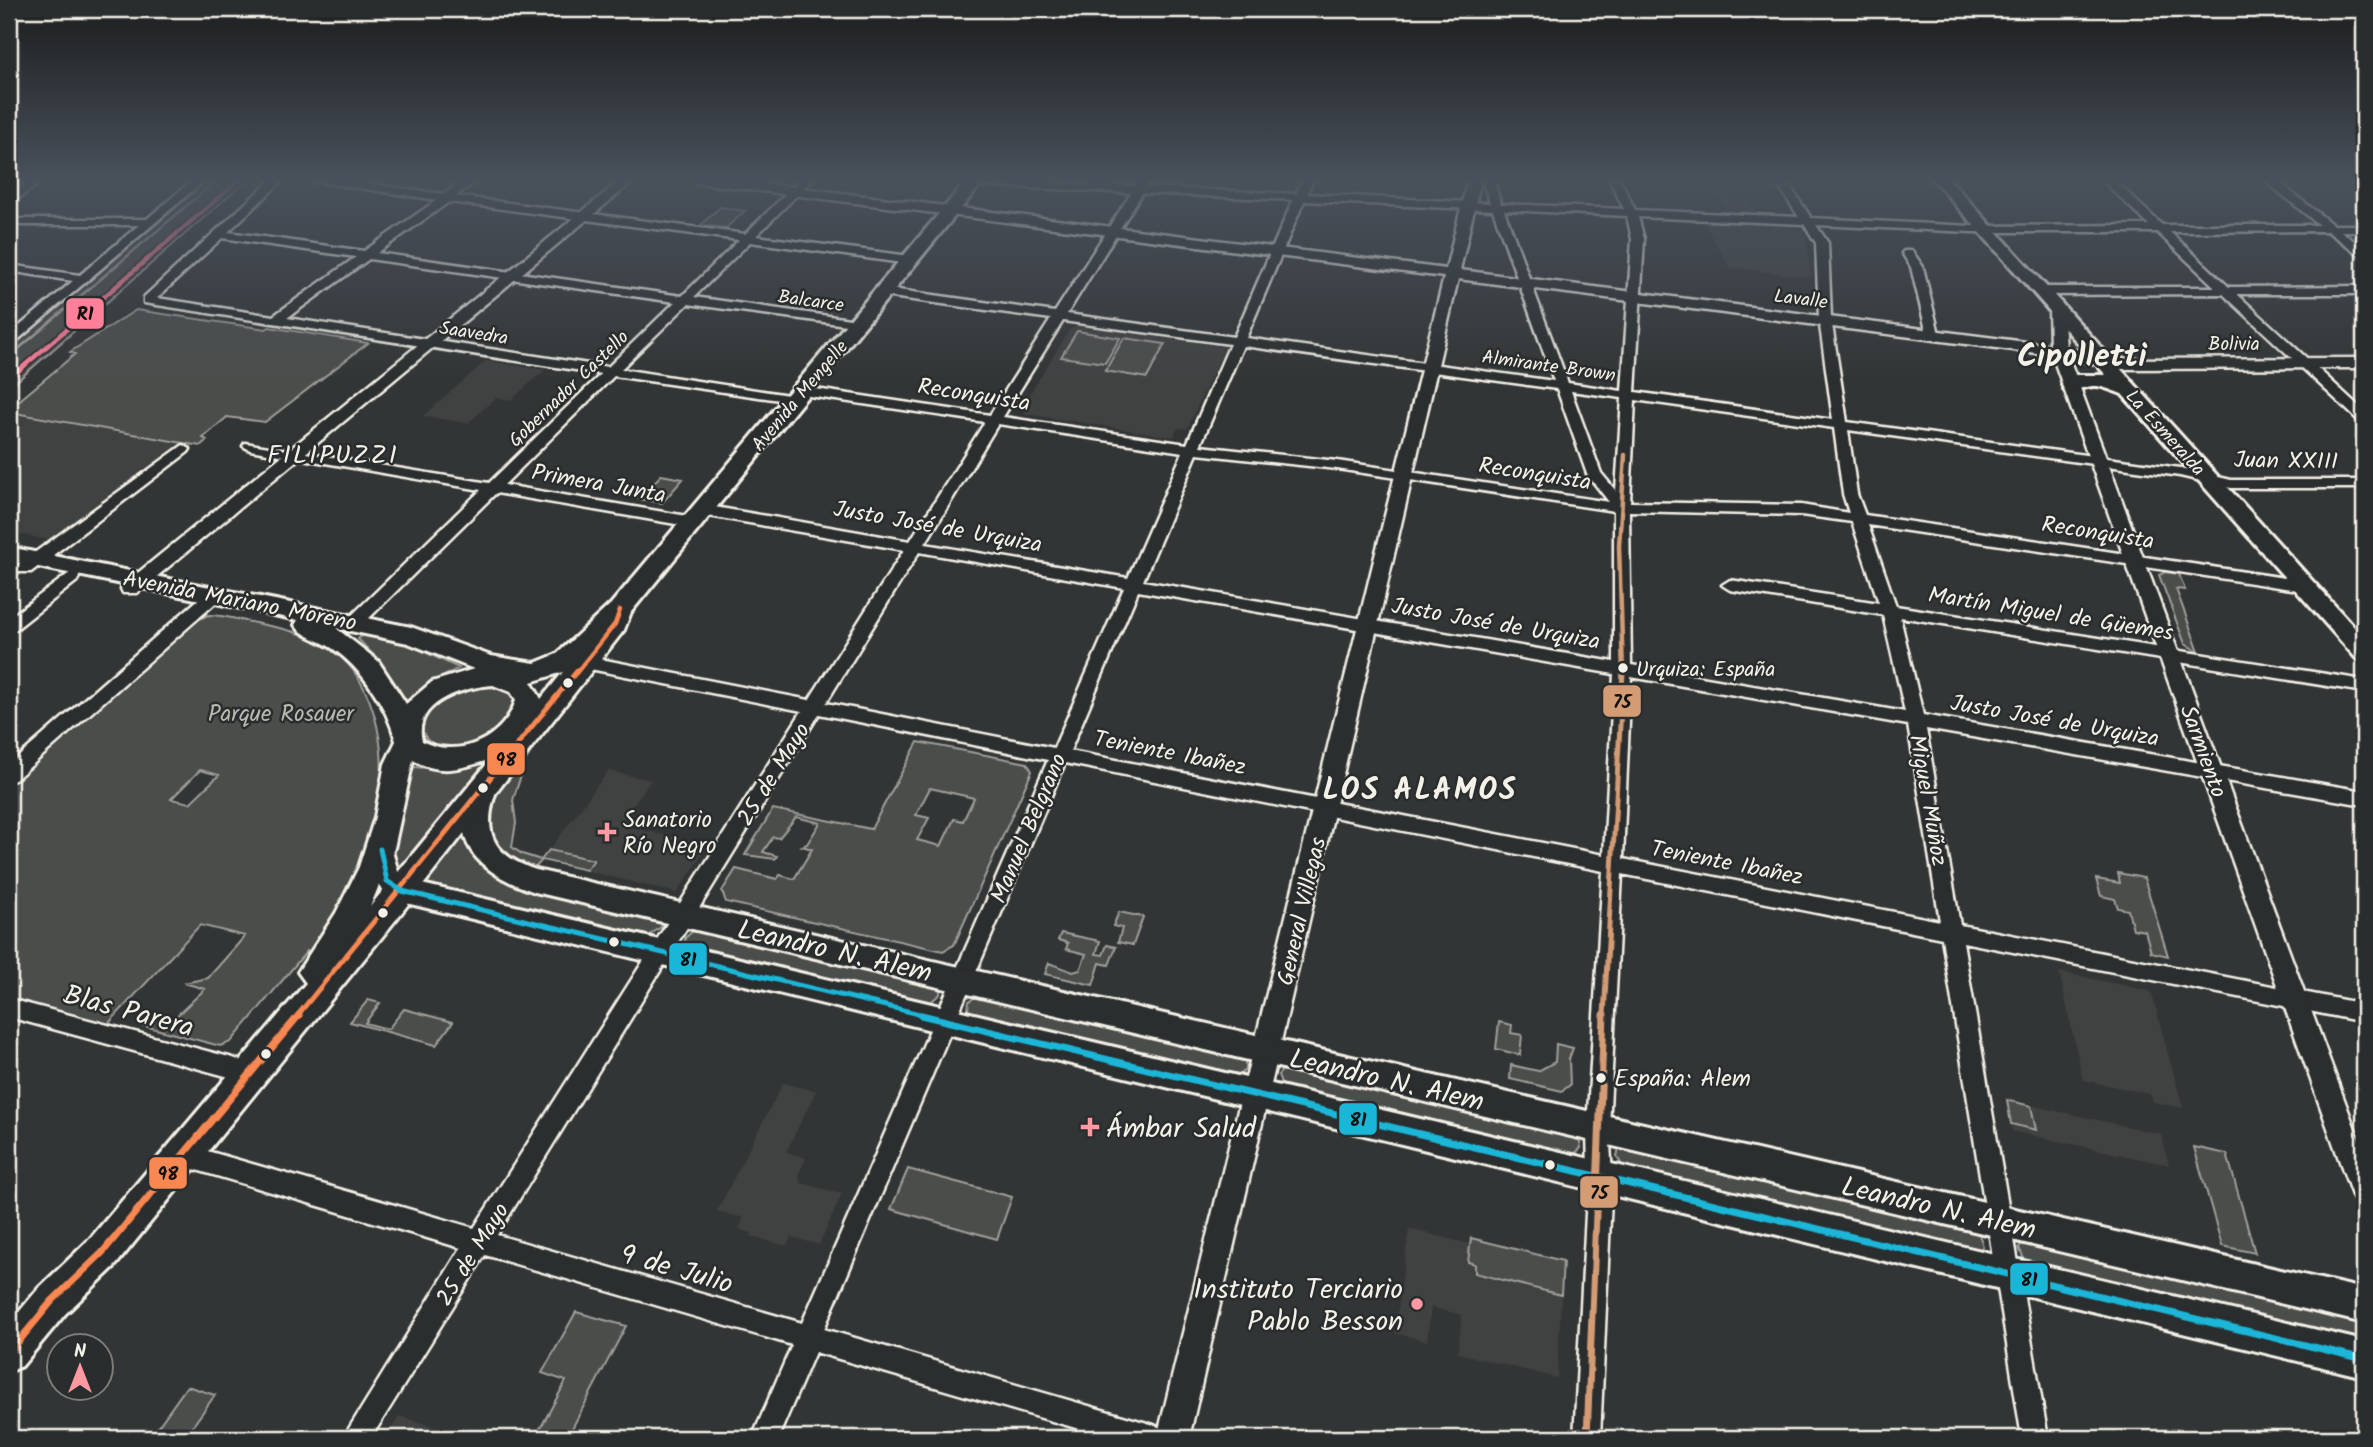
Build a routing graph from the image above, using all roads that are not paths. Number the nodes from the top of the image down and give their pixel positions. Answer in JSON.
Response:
{"nodes":[{"id":1,"x":121,"y":247,"type":"edge"},
{"id":2,"x":206,"y":247,"type":"edge"},
{"id":3,"x":307,"y":247,"type":"edge"},
{"id":4,"x":379,"y":247,"type":"edge"},
{"id":5,"x":548,"y":247,"type":"edge"},
{"id":6,"x":739,"y":247,"type":"edge"},
{"id":7,"x":811,"y":247,"type":"edge"},
{"id":8,"x":921,"y":247,"type":"edge"},
{"id":9,"x":1104,"y":247,"type":"edge"},
{"id":10,"x":1232,"y":247,"type":"edge"},
{"id":11,"x":1279,"y":247,"type":"edge"},
{"id":12,"x":1460,"y":247,"type":"edge"},
{"id":13,"x":1511,"y":247,"type":"edge"},
{"id":14,"x":1637,"y":247,"type":"edge"},
{"id":15,"x":1822,"y":247,"type":"edge"},
{"id":16,"x":2000,"y":247,"type":"edge"},
{"id":17,"x":2178,"y":247,"type":"edge"},
{"id":18,"x":1277,"y":252,"type":"junction"},
{"id":19,"x":1908,"y":253,"type":"dead end"},
{"id":20,"x":367,"y":255,"type":"junction"},
{"id":21,"x":910,"y":260,"type":"junction"},
{"id":22,"x":9,"y":268,"type":"edge"},
{"id":23,"x":1453,"y":274,"type":"junction"},
{"id":24,"x":513,"y":275,"type":"junction"},
{"id":25,"x":82,"y":279,"type":"junction"},
{"id":26,"x":1525,"y":283,"type":"junction"},
{"id":27,"x":2226,"y":290,"type":"junction"},
{"id":28,"x":2364,"y":290,"type":"edge"},
{"id":29,"x":2040,"y":291,"type":"junction"},
{"id":30,"x":884,"y":292,"type":"junction"},
{"id":31,"x":1635,"y":297,"type":"junction"},
{"id":32,"x":685,"y":300,"type":"junction"},
{"id":33,"x":2056,"y":309,"type":"junction"},
{"id":34,"x":1059,"y":317,"type":"junction"},
{"id":35,"x":1826,"y":320,"type":"junction"},
{"id":36,"x":274,"y":321,"type":"junction"},
{"id":37,"x":857,"y":324,"type":"junction"},
{"id":38,"x":1933,"y":334,"type":"junction"},
{"id":39,"x":9,"y":341,"type":"edge"},
{"id":40,"x":1238,"y":341,"type":"junction"},
{"id":41,"x":429,"y":344,"type":"junction"},
{"id":42,"x":2059,"y":351,"type":"junction"},
{"id":43,"x":2104,"y":362,"type":"junction"},
{"id":44,"x":2305,"y":363,"type":"junction"},
{"id":45,"x":2364,"y":363,"type":"edge"},
{"id":46,"x":1430,"y":368,"type":"junction"},
{"id":47,"x":611,"y":372,"type":"junction"},
{"id":48,"x":2071,"y":385,"type":"junction"},
{"id":49,"x":1562,"y":386,"type":"junction"},
{"id":50,"x":2129,"y":391,"type":"junction"},
{"id":51,"x":798,"y":395,"type":"junction"},
{"id":52,"x":1629,"y":396,"type":"junction"},
{"id":53,"x":2364,"y":418,"type":"edge"},
{"id":54,"x":995,"y":420,"type":"junction"},
{"id":55,"x":1840,"y":425,"type":"junction"},
{"id":56,"x":250,"y":446,"type":"dead end"},
{"id":57,"x":183,"y":449,"type":"dead end"},
{"id":58,"x":1192,"y":449,"type":"junction"},
{"id":59,"x":295,"y":453,"type":"junction"},
{"id":60,"x":2099,"y":461,"type":"junction"},
{"id":61,"x":1405,"y":475,"type":"junction"},
{"id":62,"x":2208,"y":479,"type":"junction"},
{"id":63,"x":2364,"y":484,"type":"edge"},
{"id":64,"x":493,"y":488,"type":"junction"},
{"id":65,"x":1622,"y":508,"type":"junction"},
{"id":66,"x":698,"y":516,"type":"junction"},
{"id":67,"x":1857,"y":519,"type":"junction"},
{"id":68,"x":915,"y":547,"type":"junction"},
{"id":69,"x":19,"y":561,"type":"edge"},
{"id":70,"x":2135,"y":561,"type":"junction"},
{"id":71,"x":71,"y":577,"type":"junction"},
{"id":72,"x":135,"y":585,"type":"junction"},
{"id":73,"x":1133,"y":585,"type":"junction"},
{"id":74,"x":1730,"y":585,"type":"dead end"},
{"id":75,"x":2305,"y":586,"type":"junction"},
{"id":76,"x":209,"y":600,"type":"junction"},
{"id":77,"x":620,"y":610,"type":"junction"},
{"id":78,"x":1889,"y":610,"type":"junction"},
{"id":79,"x":354,"y":623,"type":"junction"},
{"id":80,"x":9,"y":626,"type":"edge"},
{"id":81,"x":1369,"y":626,"type":"junction"},
{"id":82,"x":2357,"y":635,"type":"edge"},
{"id":83,"x":2364,"y":652,"type":"edge"},
{"id":84,"x":2169,"y":655,"type":"junction"},
{"id":85,"x":468,"y":658,"type":"junction"},
{"id":86,"x":585,"y":662,"type":"junction"},
{"id":87,"x":560,"y":664,"type":"junction"},
{"id":88,"x":1623,"y":670,"type":"junction"},
{"id":89,"x":500,"y":677,"type":"junction"},
{"id":90,"x":377,"y":682,"type":"junction"},
{"id":91,"x":2364,"y":686,"type":"edge"},
{"id":92,"x":561,"y":692,"type":"junction"},
{"id":93,"x":815,"y":707,"type":"junction"},
{"id":94,"x":1915,"y":720,"type":"junction"},
{"id":95,"x":519,"y":727,"type":"junction"},
{"id":96,"x":408,"y":737,"type":"junction"},
{"id":97,"x":1060,"y":755,"type":"junction"},
{"id":98,"x":394,"y":769,"type":"junction"},
{"id":99,"x":2212,"y":772,"type":"junction"},
{"id":100,"x":9,"y":775,"type":"edge"},
{"id":101,"x":493,"y":776,"type":"junction"},
{"id":102,"x":2364,"y":798,"type":"edge"},
{"id":103,"x":1326,"y":808,"type":"junction"},
{"id":104,"x":380,"y":849,"type":"junction"},
{"id":105,"x":1613,"y":864,"type":"junction"},
{"id":106,"x":402,"y":891,"type":"junction"},
{"id":107,"x":685,"y":916,"type":"junction"},
{"id":108,"x":1951,"y":931,"type":"junction"},
{"id":109,"x":661,"y":952,"type":"junction"},
{"id":110,"x":962,"y":980,"type":"junction"},
{"id":111,"x":2295,"y":999,"type":"junction"},
{"id":112,"x":9,"y":1008,"type":"edge"},
{"id":113,"x":2364,"y":1013,"type":"edge"},
{"id":114,"x":948,"y":1021,"type":"junction"},
{"id":115,"x":1268,"y":1051,"type":"junction"},
{"id":116,"x":233,"y":1068,"type":"junction"},
{"id":117,"x":1257,"y":1094,"type":"junction"},
{"id":118,"x":1598,"y":1128,"type":"junction"},
{"id":119,"x":183,"y":1155,"type":"junction"},
{"id":120,"x":1600,"y":1176,"type":"junction"},
{"id":121,"x":2364,"y":1190,"type":"edge"},
{"id":122,"x":2000,"y":1222,"type":"junction"},
{"id":123,"x":480,"y":1241,"type":"junction"},
{"id":124,"x":2008,"y":1273,"type":"junction"},
{"id":125,"x":52,"y":1301,"type":"junction"},
{"id":126,"x":2364,"y":1306,"type":"edge"},
{"id":127,"x":809,"y":1338,"type":"junction"},
{"id":128,"x":9,"y":1353,"type":"edge"},
{"id":129,"x":2364,"y":1359,"type":"edge"},
{"id":130,"x":356,"y":1438,"type":"edge"},
{"id":131,"x":765,"y":1438,"type":"edge"},
{"id":132,"x":1154,"y":1438,"type":"edge"},
{"id":133,"x":1173,"y":1438,"type":"edge"},
{"id":134,"x":1587,"y":1438,"type":"edge"},
{"id":135,"x":2035,"y":1438,"type":"edge"}],
"edges":[{"from":1,"to":25,"type":"street"},
{"from":2,"to":36,"type":"street","name":"Saavedra"},
{"from":3,"to":20,"type":"street","name":"Balcarce"},
{"from":4,"to":20,"type":"street"},
{"from":5,"to":24,"type":"street"},
{"from":6,"to":32,"type":"street","name":"Gobernador Castello"},
{"from":7,"to":21,"type":"street"},
{"from":8,"to":21,"type":"main road","name":"Avenida Mengelle"},
{"from":9,"to":34,"type":"street","name":"25 de Mayo"},
{"from":10,"to":18,"type":"street","name":"Lavalle"},
{"from":11,"to":18,"type":"street","name":"Manuel Belgrano"},
{"from":12,"to":23,"type":"street","name":"General Villegas"},
{"from":13,"to":26,"type":"street"},
{"from":14,"to":31,"type":"street"},
{"from":15,"to":35,"type":"street","name":"Miguel Muñoz"},
{"from":16,"to":29,"type":"main road","name":"La Esmeralda"},
{"from":17,"to":27,"type":"street"},
{"from":18,"to":23,"type":"street","name":"Lavalle"},
{"from":18,"to":40,"type":"street","name":"Manuel Belgrano"},
{"from":19,"to":38,"type":"street"},
{"from":20,"to":24,"type":"street","name":"Balcarce"},
{"from":20,"to":36,"type":"street"},
{"from":21,"to":30,"type":"main road","name":"Avenida Mengelle"},
{"from":22,"to":25,"type":"street"},
{"from":23,"to":26,"type":"street","name":"Lavalle"},
{"from":23,"to":46,"type":"street","name":"General Villegas"},
{"from":24,"to":32,"type":"street","name":"Balcarce"},
{"from":24,"to":41,"type":"street"},
{"from":25,"to":39,"type":"street"},
{"from":26,"to":31,"type":"street","name":"Lavalle"},
{"from":26,"to":49,"type":"street"},
{"from":27,"to":28,"type":"street"},
{"from":27,"to":29,"type":"street"},
{"from":27,"to":44,"type":"street"},
{"from":29,"to":33,"type":"main road","name":"La Esmeralda"},
{"from":30,"to":34,"type":"street","name":"Almirante Brown"},
{"from":30,"to":37,"type":"main road","name":"Avenida Mengelle"},
{"from":31,"to":35,"type":"street","name":"Lavalle"},
{"from":31,"to":52,"type":"street"},
{"from":32,"to":37,"type":"street","name":"Balcarce"},
{"from":32,"to":47,"type":"street","name":"Gobernador Castello"},
{"from":33,"to":42,"type":"street","name":"Sarmiento"},
{"from":33,"to":43,"type":"main road","name":"La Esmeralda"},
{"from":34,"to":40,"type":"street","name":"Almirante Brown"},
{"from":34,"to":54,"type":"street","name":"25 de Mayo"},
{"from":35,"to":38,"type":"street","name":"Lavalle"},
{"from":35,"to":55,"type":"street","name":"Miguel Muñoz"},
{"from":36,"to":41,"type":"street","name":"Saavedra"},
{"from":37,"to":51,"type":"main road","name":"Avenida Mengelle"},
{"from":38,"to":42,"type":"street","name":"Lavalle"},
{"from":40,"to":46,"type":"street","name":"Almirante Brown"},
{"from":40,"to":58,"type":"street","name":"Manuel Belgrano"},
{"from":41,"to":47,"type":"street","name":"Saavedra"},
{"from":41,"to":59,"type":"street"},
{"from":42,"to":43,"type":"street","name":"Lavalle"},
{"from":42,"to":48,"type":"street","name":"Sarmiento"},
{"from":43,"to":44,"type":"street","name":"Bolivia"},
{"from":43,"to":50,"type":"main road","name":"La Esmeralda"},
{"from":44,"to":45,"type":"street","name":"Bolivia"},
{"from":44,"to":53,"type":"street"},
{"from":46,"to":49,"type":"street","name":"Almirante Brown"},
{"from":46,"to":61,"type":"street","name":"General Villegas"},
{"from":47,"to":51,"type":"street","name":"Saavedra"},
{"from":47,"to":64,"type":"street","name":"Gobernador Castello"},
{"from":48,"to":50,"type":"main road"},
{"from":48,"to":60,"type":"street","name":"Sarmiento"},
{"from":49,"to":52,"type":"street","name":"Almirante Brown"},
{"from":49,"to":65,"type":"street"},
{"from":50,"to":62,"type":"main road","name":"La Esmeralda"},
{"from":51,"to":54,"type":"street","name":"Reconquista"},
{"from":51,"to":66,"type":"main road","name":"Avenida Mengelle"},
{"from":52,"to":55,"type":"street","name":"Almirante Brown"},
{"from":52,"to":65,"type":"street"},
{"from":54,"to":58,"type":"street","name":"Reconquista"},
{"from":54,"to":68,"type":"street","name":"25 de Mayo"},
{"from":55,"to":60,"type":"street","name":"Almirante Brown"},
{"from":55,"to":67,"type":"street","name":"Miguel Muñoz"},
{"from":56,"to":59,"type":"street","name":"Primera Junta"},
{"from":57,"to":69,"type":"street"},
{"from":58,"to":61,"type":"street","name":"Reconquista"},
{"from":58,"to":73,"type":"street","name":"Manuel Belgrano"},
{"from":59,"to":64,"type":"street","name":"Primera Junta"},
{"from":59,"to":72,"type":"street"},
{"from":60,"to":62,"type":"street","name":"Almirante Brown"},
{"from":60,"to":70,"type":"street","name":"Sarmiento"},
{"from":61,"to":65,"type":"street","name":"Reconquista"},
{"from":61,"to":81,"type":"street","name":"General Villegas"},
{"from":62,"to":63,"type":"street","name":"Juan XXIII"},
{"from":62,"to":75,"type":"main road","name":"La Esmeralda"},
{"from":64,"to":66,"type":"street","name":"Primera Junta"},
{"from":64,"to":79,"type":"street","name":"Gobernador Castello"},
{"from":65,"to":67,"type":"street","name":"Reconquista"},
{"from":65,"to":88,"type":"street"},
{"from":66,"to":68,"type":"street","name":"Justo José de Urquiza"},
{"from":66,"to":77,"type":"main road","name":"Avenida Mengelle"},
{"from":67,"to":70,"type":"street","name":"Reconquista"},
{"from":67,"to":78,"type":"street","name":"Miguel Muñoz"},
{"from":68,"to":73,"type":"street","name":"Justo José de Urquiza"},
{"from":68,"to":93,"type":"street","name":"25 de Mayo"},
{"from":69,"to":71,"type":"main road","name":"Avenida Mariano Moreno"},
{"from":69,"to":72,"type":"main road","name":"Avenida Mariano Moreno"},
{"from":70,"to":75,"type":"street","name":"Reconquista"},
{"from":70,"to":84,"type":"street","name":"Sarmiento"},
{"from":71,"to":72,"type":"main road","name":"Avenida Mariano Moreno"},
{"from":71,"to":80,"type":"street"},
{"from":72,"to":76,"type":"main road","name":"Avenida Mariano Moreno"},
{"from":73,"to":81,"type":"street","name":"Justo José de Urquiza"},
{"from":73,"to":97,"type":"street","name":"Manuel Belgrano"},
{"from":74,"to":78,"type":"street","name":"Martín Miguel de Güemes"},
{"from":75,"to":82,"type":"main road","name":"La Esmeralda"},
{"from":76,"to":79,"type":"main road","name":"Avenida Mariano Moreno"},
{"from":76,"to":90,"type":"main road","name":"Avenida Mariano Moreno"},
{"from":76,"to":100,"type":"street"},
{"from":77,"to":86,"type":"main road","name":"Avenida Mengelle"},
{"from":77,"to":87,"type":"main road","name":"Avenida Mengelle"},
{"from":78,"to":84,"type":"street","name":"Martín Miguel de Güemes"},
{"from":78,"to":94,"type":"street","name":"Miguel Muñoz"},
{"from":79,"to":85,"type":"main road","name":"Avenida Mariano Moreno"},
{"from":81,"to":88,"type":"street","name":"Justo José de Urquiza"},
{"from":81,"to":103,"type":"street","name":"General Villegas"},
{"from":82,"to":83,"type":"main road","name":"La Esmeralda"},
{"from":84,"to":91,"type":"street","name":"Martín Miguel de Güemes"},
{"from":84,"to":99,"type":"street","name":"Sarmiento"},
{"from":85,"to":87,"type":"main road","name":"Avenida Mariano Moreno"},
{"from":85,"to":89,"type":"main road","name":"Avenida Mariano Moreno"},
{"from":86,"to":92,"type":"main road","name":"Avenida Mengelle"},
{"from":86,"to":93,"type":"street","name":"Teniente Ibañez"},
{"from":87,"to":89,"type":"main road","name":"Avenida Mengelle"},
{"from":88,"to":94,"type":"street","name":"Justo José de Urquiza"},
{"from":88,"to":105,"type":"street"},
{"from":89,"to":95,"type":"main road"},
{"from":89,"to":96,"type":"main road"},
{"from":90,"to":96,"type":"main road","name":"Avenida Mariano Moreno"},
{"from":90,"to":98,"type":"main road","name":"Avenida Mariano Moreno"},
{"from":92,"to":95,"type":"main road","name":"Avenida Mengelle"},
{"from":92,"to":101,"type":"main road","name":"Avenida Mengelle"},
{"from":93,"to":97,"type":"street","name":"Teniente Ibañez"},
{"from":93,"to":107,"type":"street","name":"25 de Mayo"},
{"from":94,"to":99,"type":"street","name":"Justo José de Urquiza"},
{"from":94,"to":108,"type":"street","name":"Miguel Muñoz"},
{"from":95,"to":96,"type":"main road"},
{"from":95,"to":101,"type":"main road"},
{"from":96,"to":98,"type":"main road","name":"Avenida Mengelle"},
{"from":97,"to":103,"type":"street","name":"Teniente Ibañez"},
{"from":97,"to":110,"type":"street","name":"Manuel Belgrano"},
{"from":98,"to":104,"type":"main road","name":"Avenida Mengelle"},
{"from":99,"to":102,"type":"street","name":"Justo José de Urquiza"},
{"from":99,"to":111,"type":"street","name":"Sarmiento"},
{"from":101,"to":106,"type":"main road","name":"Avenida Mengelle"},
{"from":101,"to":107,"type":"main road","name":"Leandro N. Alem"},
{"from":103,"to":105,"type":"street","name":"Teniente Ibañez"},
{"from":103,"to":115,"type":"street","name":"General Villegas"},
{"from":104,"to":106,"type":"main road"},
{"from":104,"to":116,"type":"main road","name":"Avenida Mengelle"},
{"from":105,"to":108,"type":"street","name":"Teniente Ibañez"},
{"from":105,"to":118,"type":"street"},
{"from":106,"to":109,"type":"main road","name":"Leandro N. Alem"},
{"from":106,"to":119,"type":"main road","name":"Avenida Mengelle"},
{"from":107,"to":109,"type":"street","name":"25 de Mayo"},
{"from":107,"to":110,"type":"main road","name":"Leandro N. Alem"},
{"from":108,"to":111,"type":"street","name":"Teniente Ibañez"},
{"from":108,"to":122,"type":"street","name":"Miguel Muñoz"},
{"from":109,"to":114,"type":"main road","name":"Leandro N. Alem"},
{"from":109,"to":123,"type":"street","name":"25 de Mayo"},
{"from":110,"to":114,"type":"street","name":"Manuel Belgrano"},
{"from":110,"to":115,"type":"main road","name":"Leandro N. Alem"},
{"from":111,"to":113,"type":"street","name":"Teniente Ibañez"},
{"from":111,"to":121,"type":"street","name":"Sarmiento"},
{"from":112,"to":116,"type":"street","name":"Blas Parera"},
{"from":114,"to":117,"type":"main road","name":"Leandro N. Alem"},
{"from":114,"to":127,"type":"street","name":"Manuel Belgrano"},
{"from":115,"to":117,"type":"street","name":"General Villegas"},
{"from":115,"to":118,"type":"main road","name":"Leandro N. Alem"},
{"from":116,"to":125,"type":"main road","name":"Avenida Mengelle"},
{"from":117,"to":120,"type":"main road","name":"Leandro N. Alem"},
{"from":117,"to":133,"type":"street","name":"General Villegas"},
{"from":118,"to":120,"type":"street"},
{"from":118,"to":122,"type":"main road","name":"Leandro N. Alem"},
{"from":119,"to":123,"type":"street","name":"9 de Julio"},
{"from":119,"to":125,"type":"main road","name":"Avenida Mengelle"},
{"from":120,"to":124,"type":"main road","name":"Leandro N. Alem"},
{"from":120,"to":134,"type":"street"},
{"from":122,"to":124,"type":"street","name":"Miguel Muñoz"},
{"from":122,"to":126,"type":"main road","name":"Leandro N. Alem"},
{"from":123,"to":127,"type":"street","name":"9 de Julio"},
{"from":123,"to":130,"type":"street","name":"25 de Mayo"},
{"from":124,"to":129,"type":"main road","name":"Leandro N. Alem"},
{"from":124,"to":135,"type":"street","name":"Miguel Muñoz"},
{"from":125,"to":128,"type":"main road","name":"Avenida Mengelle"},
{"from":127,"to":131,"type":"street","name":"Manuel Belgrano"},
{"from":127,"to":132,"type":"street","name":"9 de Julio"}]}
